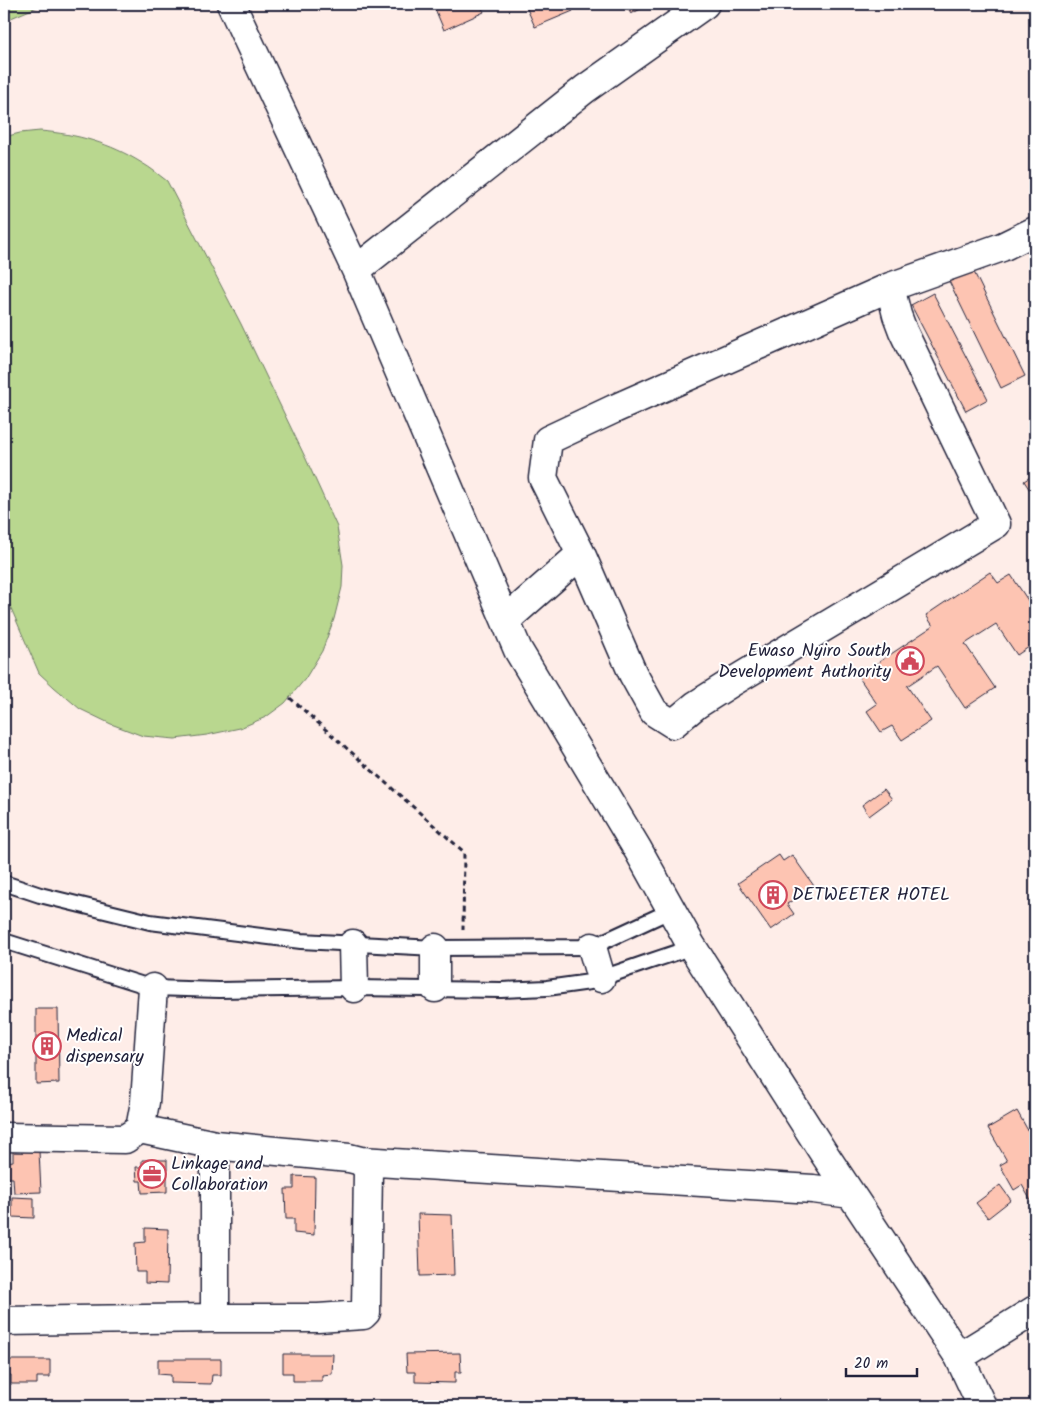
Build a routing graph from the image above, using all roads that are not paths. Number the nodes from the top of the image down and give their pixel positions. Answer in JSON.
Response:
{"nodes":[{"id":1,"x":231,"y":4,"type":"edge"},
{"id":2,"x":705,"y":4,"type":"edge"},
{"id":3,"x":1035,"y":232,"type":"edge"},
{"id":4,"x":356,"y":270,"type":"junction"},
{"id":5,"x":890,"y":287,"type":"junction"},
{"id":6,"x":580,"y":554,"type":"junction"},
{"id":7,"x":506,"y":620,"type":"junction"},
{"id":8,"x":4,"y":883,"type":"edge"},
{"id":9,"x":672,"y":910,"type":"junction"},
{"id":10,"x":4,"y":941,"type":"edge"},
{"id":11,"x":353,"y":944,"type":"junction"},
{"id":12,"x":691,"y":945,"type":"junction"},
{"id":13,"x":592,"y":946,"type":"junction"},
{"id":14,"x":434,"y":948,"type":"junction"},
{"id":15,"x":601,"y":978,"type":"junction"},
{"id":16,"x":153,"y":988,"type":"junction"},
{"id":17,"x":354,"y":988,"type":"junction"},
{"id":18,"x":435,"y":988,"type":"junction"},
{"id":19,"x":140,"y":1129,"type":"junction"},
{"id":20,"x":4,"y":1137,"type":"edge"},
{"id":21,"x":215,"y":1145,"type":"junction"},
{"id":22,"x":361,"y":1161,"type":"junction"},
{"id":23,"x":851,"y":1194,"type":"junction"},
{"id":24,"x":1035,"y":1310,"type":"edge"},
{"id":25,"x":215,"y":1318,"type":"junction"},
{"id":26,"x":4,"y":1321,"type":"edge"},
{"id":27,"x":959,"y":1357,"type":"junction"},
{"id":28,"x":982,"y":1406,"type":"edge"}],
"edges":[{"from":1,"to":4,"type":"street"},
{"from":2,"to":4,"type":"street"},
{"from":3,"to":5,"type":"street"},
{"from":4,"to":7,"type":"street"},
{"from":5,"to":6,"type":"street"},
{"from":5,"to":6,"type":"street"},
{"from":6,"to":7,"type":"street"},
{"from":7,"to":9,"type":"street"},
{"from":8,"to":11,"type":"lane"},
{"from":9,"to":12,"type":"street"},
{"from":9,"to":13,"type":"lane"},
{"from":10,"to":16,"type":"lane"},
{"from":11,"to":14,"type":"lane"},
{"from":11,"to":17,"type":"street"},
{"from":12,"to":15,"type":"lane"},
{"from":12,"to":23,"type":"street"},
{"from":13,"to":14,"type":"lane"},
{"from":13,"to":15,"type":"street"},
{"from":14,"to":18,"type":"street"},
{"from":15,"to":18,"type":"lane"},
{"from":16,"to":17,"type":"lane"},
{"from":16,"to":19,"type":"street"},
{"from":17,"to":18,"type":"lane"},
{"from":19,"to":20,"type":"street"},
{"from":19,"to":21,"type":"street"},
{"from":21,"to":22,"type":"street"},
{"from":21,"to":25,"type":"street"},
{"from":22,"to":23,"type":"street"},
{"from":22,"to":25,"type":"street"},
{"from":23,"to":27,"type":"street"},
{"from":24,"to":27,"type":"street"},
{"from":25,"to":26,"type":"street"},
{"from":27,"to":28,"type":"street"}]}
